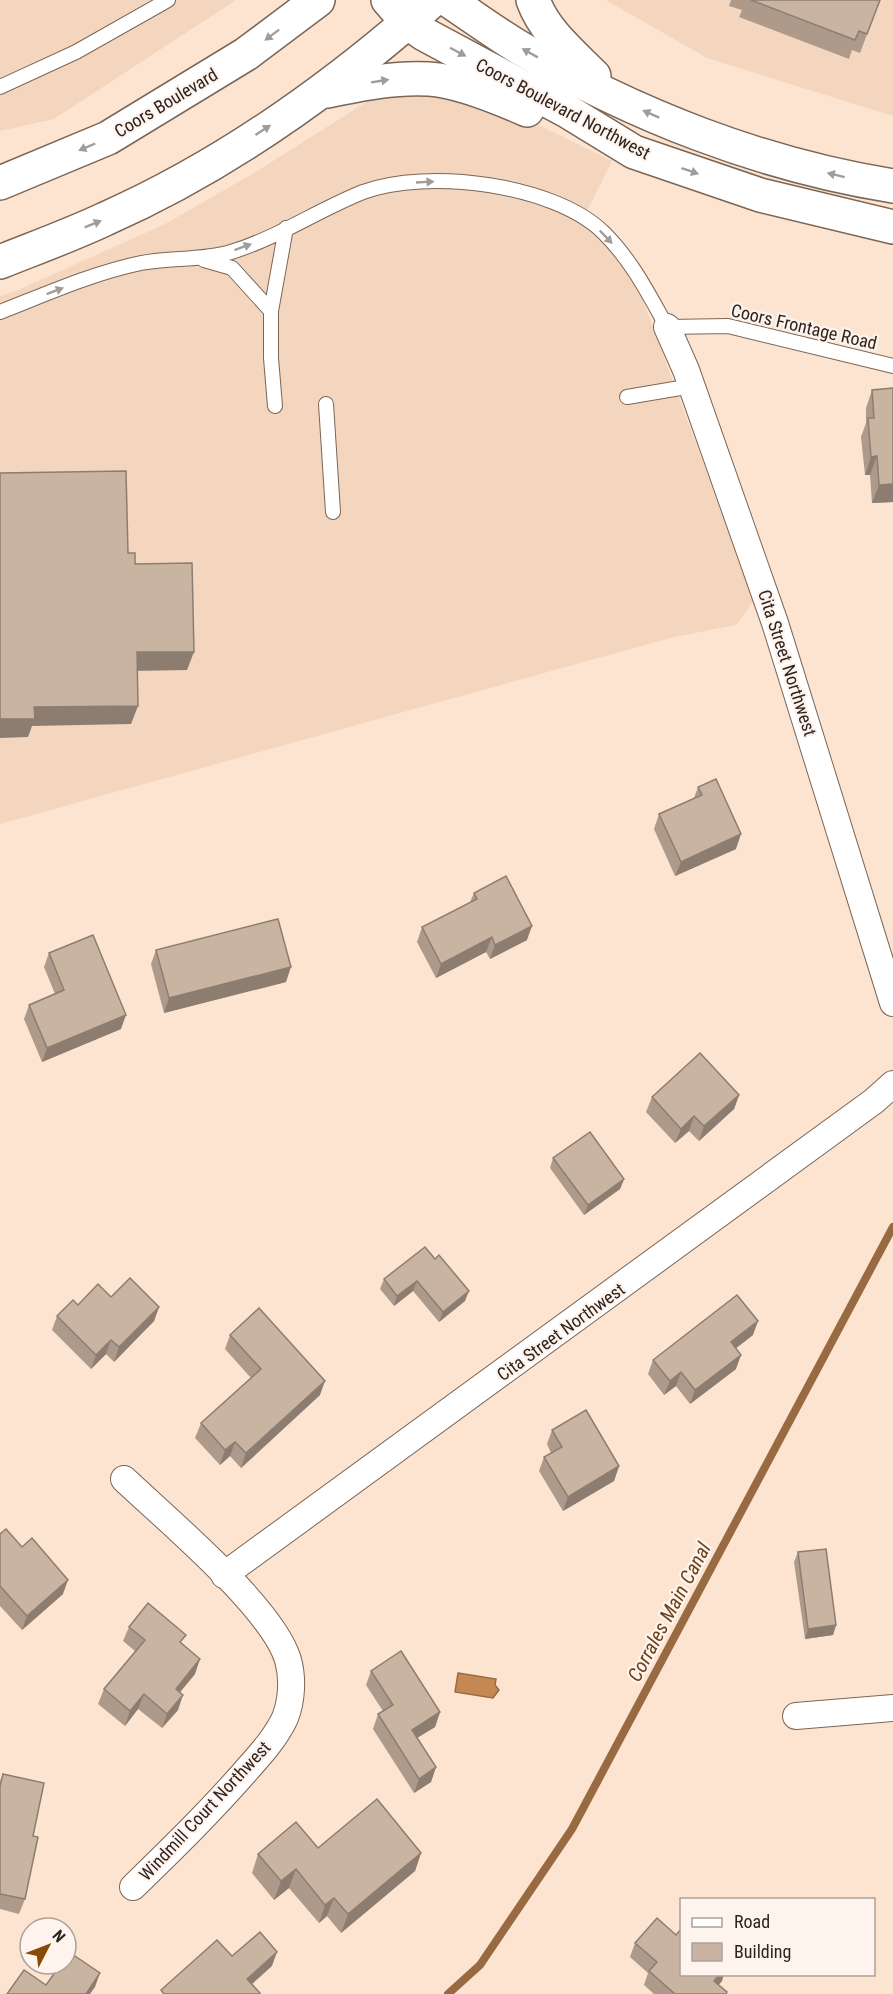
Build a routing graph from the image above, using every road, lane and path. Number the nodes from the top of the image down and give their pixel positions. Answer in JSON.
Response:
{"nodes":[{"id":1,"x":168,"y":0,"type":"edge"},
{"id":2,"x":318,"y":0,"type":"edge"},
{"id":3,"x":433,"y":0,"type":"edge"},
{"id":4,"x":448,"y":0,"type":"edge"},
{"id":5,"x":533,"y":0,"type":"edge"},
{"id":6,"x":398,"y":11,"type":"edge"},
{"id":7,"x":0,"y":87,"type":"edge"},
{"id":8,"x":322,"y":92,"type":"junction"},
{"id":9,"x":620,"y":100,"type":"junction"},
{"id":10,"x":634,"y":152,"type":"junction"},
{"id":11,"x":0,"y":183,"type":"edge"},
{"id":12,"x":893,"y":186,"type":"edge"},
{"id":13,"x":893,"y":227,"type":"edge"},
{"id":14,"x":286,"y":228,"type":"junction"},
{"id":15,"x":201,"y":259,"type":"junction"},
{"id":16,"x":0,"y":262,"type":"edge"},
{"id":17,"x":271,"y":311,"type":"junction"},
{"id":18,"x":0,"y":312,"type":"edge"},
{"id":19,"x":667,"y":327,"type":"junction"},
{"id":20,"x":893,"y":366,"type":"edge"},
{"id":21,"x":692,"y":386,"type":"junction"},
{"id":22,"x":627,"y":397,"type":"dead end"},
{"id":23,"x":326,"y":404,"type":"dead end"},
{"id":24,"x":275,"y":406,"type":"dead end"},
{"id":25,"x":333,"y":512,"type":"dead end"},
{"id":26,"x":893,"y":1003,"type":"edge"},
{"id":27,"x":893,"y":1084,"type":"edge"},
{"id":28,"x":124,"y":1479,"type":"dead end"},
{"id":29,"x":225,"y":1575,"type":"junction"},
{"id":30,"x":893,"y":1708,"type":"edge"},
{"id":31,"x":796,"y":1716,"type":"dead end"},
{"id":32,"x":133,"y":1887,"type":"dead end"}],
"edges":[{"from":1,"to":7,"type":"lane"},
{"from":2,"to":11,"type":"main road","name":"Coors Boulevard","one_way":true},
{"from":3,"to":6,"type":"main road"},
{"from":9,"to":4,"type":"main road","name":"Coors Boulevard Northwest","one_way":true},
{"from":5,"to":9,"type":"main road"},
{"from":6,"to":8,"type":"main road"},
{"from":6,"to":10,"type":"main road","name":"Coors Boulevard Northwest","one_way":true},
{"from":8,"to":10,"type":"main road","one_way":true},
{"from":16,"to":8,"type":"main road","one_way":true},
{"from":12,"to":9,"type":"main road","name":"Coors Boulevard Northwest","one_way":true},
{"from":10,"to":13,"type":"main road","name":"Coors Boulevard Northwest","one_way":true},
{"from":15,"to":14,"type":"lane","one_way":true},
{"from":14,"to":17,"type":"lane"},
{"from":14,"to":19,"type":"lane","one_way":true},
{"from":15,"to":17,"type":"lane"},
{"from":18,"to":15,"type":"lane","one_way":true},
{"from":17,"to":24,"type":"lane"},
{"from":19,"to":20,"type":"lane","name":"Coors Frontage Road"},
{"from":19,"to":21,"type":"street","name":"Cita Street Northwest"},
{"from":21,"to":22,"type":"lane"},
{"from":21,"to":26,"type":"street","name":"Cita Street Northwest"},
{"from":23,"to":25,"type":"lane"},
{"from":27,"to":29,"type":"street","name":"Cita Street Northwest"},
{"from":28,"to":29,"type":"street","name":"Windmill Court Northwest"},
{"from":29,"to":32,"type":"street","name":"Windmill Court Northwest"},
{"from":30,"to":31,"type":"street"}]}
